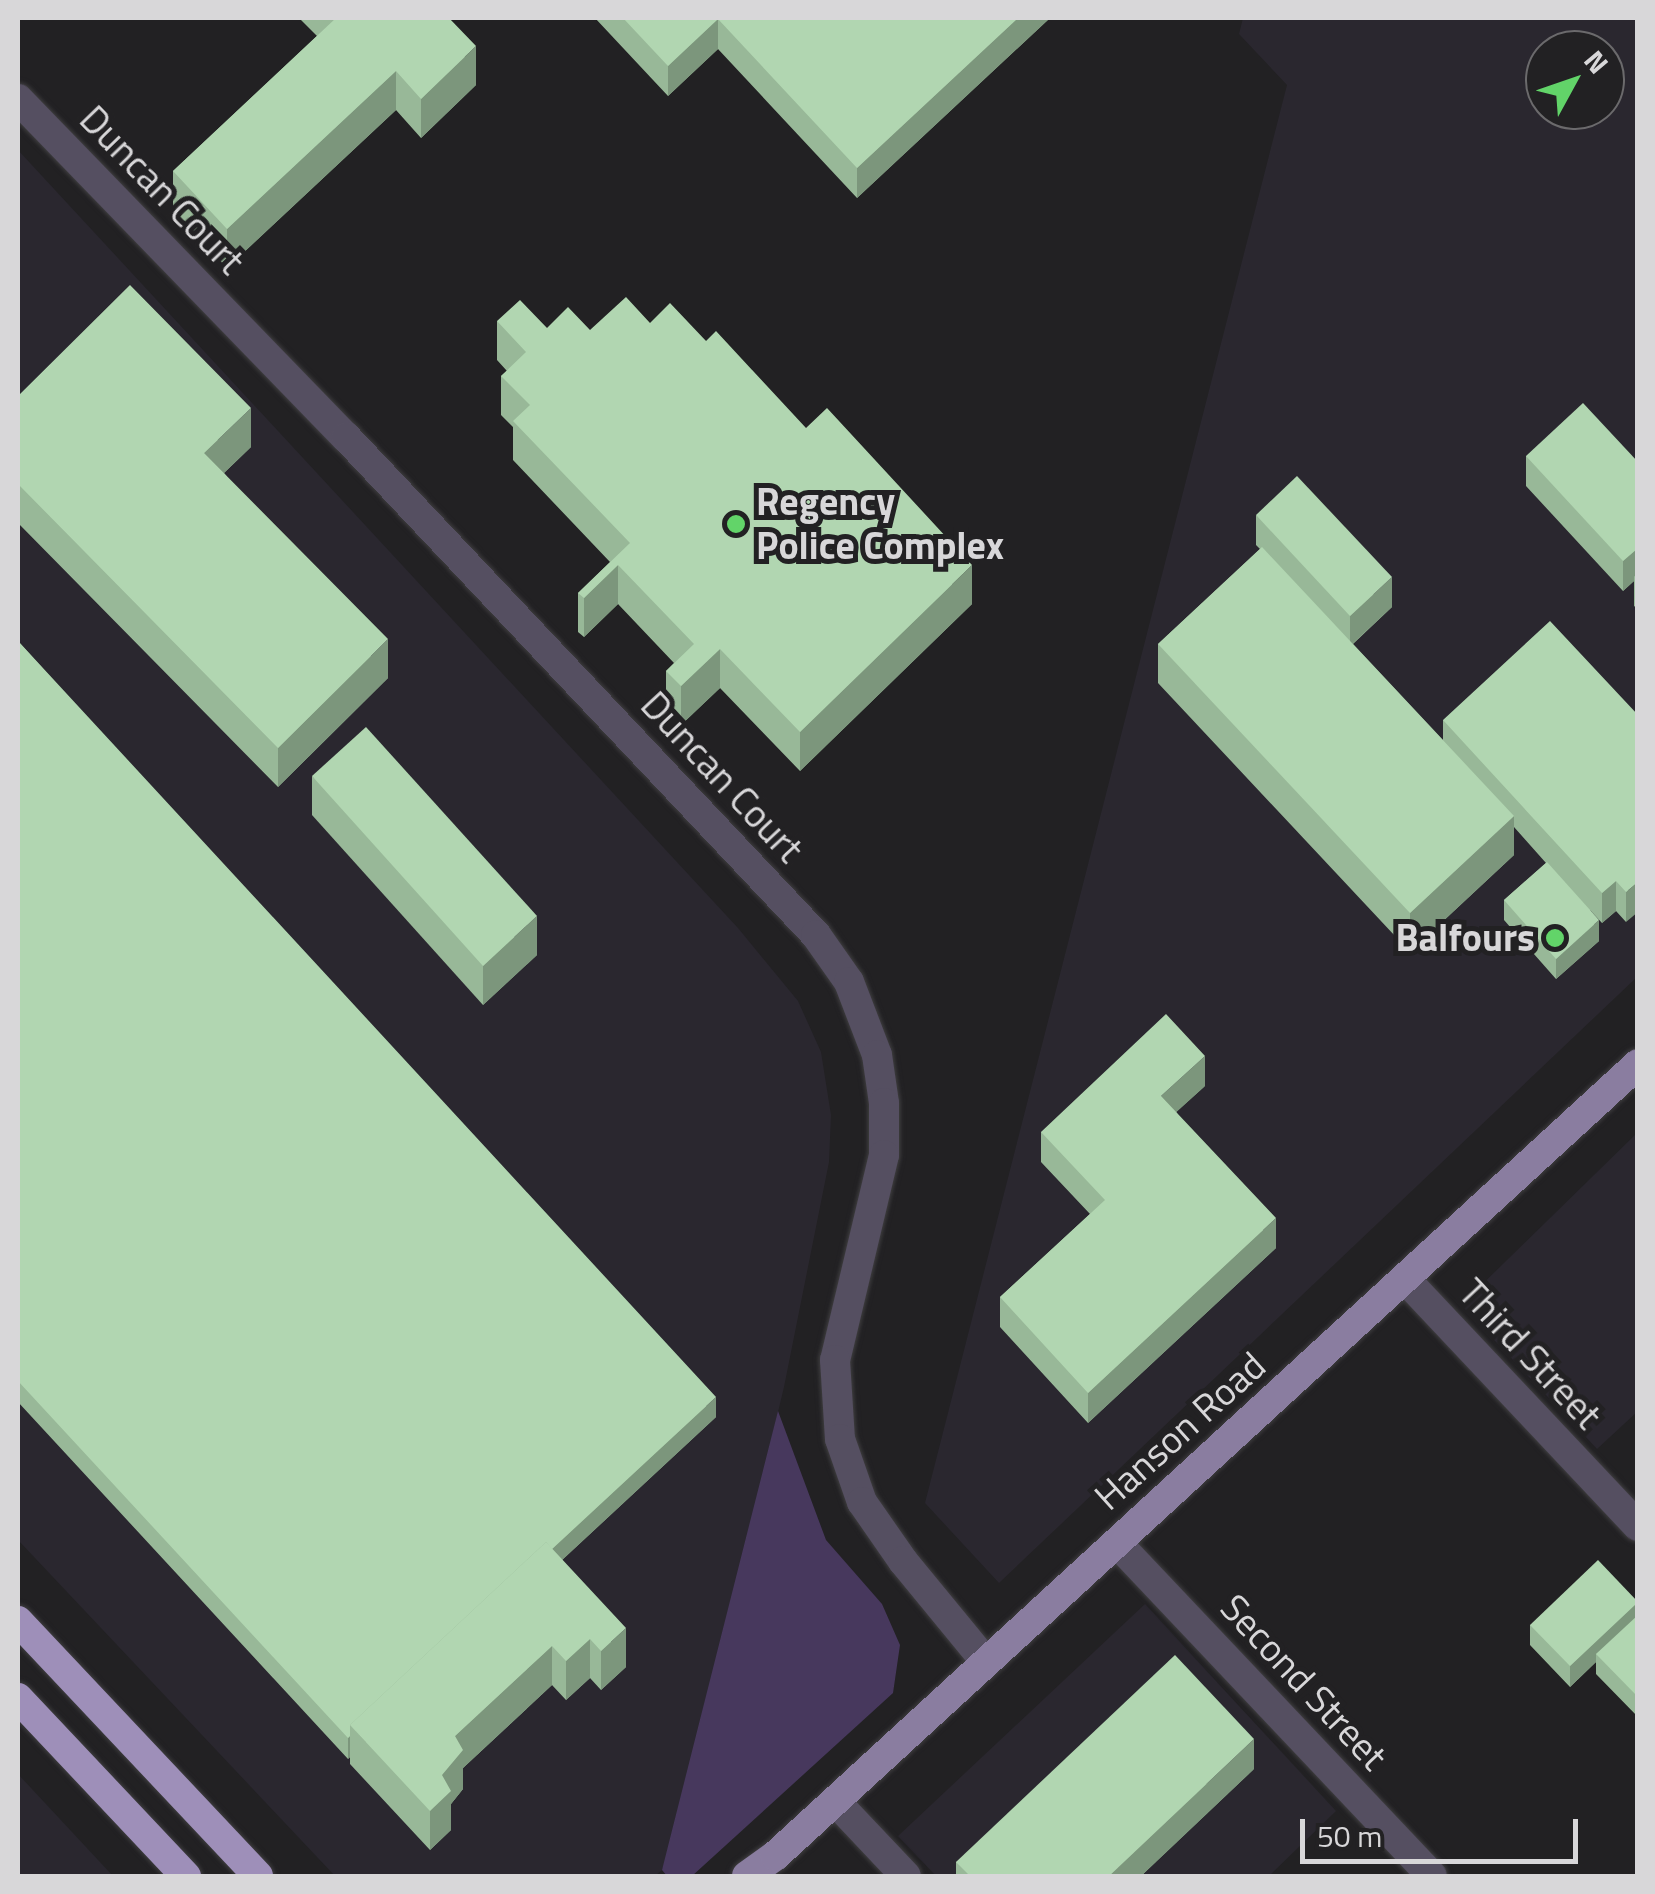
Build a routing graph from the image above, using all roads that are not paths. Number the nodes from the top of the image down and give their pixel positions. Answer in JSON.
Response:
{"nodes":[{"id":1,"x":18,"y":99,"type":"edge"},
{"id":2,"x":1638,"y":1064,"type":"edge"},
{"id":3,"x":1406,"y":1280,"type":"junction"},
{"id":4,"x":1638,"y":1526,"type":"edge"},
{"id":5,"x":1117,"y":1542,"type":"junction"},
{"id":6,"x":18,"y":1621,"type":"edge"},
{"id":7,"x":986,"y":1662,"type":"junction"},
{"id":8,"x":18,"y":1698,"type":"edge"},
{"id":9,"x":834,"y":1800,"type":"junction"},
{"id":10,"x":767,"y":1866,"type":"edge"},
{"id":11,"x":186,"y":1876,"type":"edge"},
{"id":12,"x":258,"y":1876,"type":"edge"},
{"id":13,"x":747,"y":1876,"type":"edge"},
{"id":14,"x":906,"y":1876,"type":"edge"},
{"id":15,"x":1432,"y":1876,"type":"edge"}],
"edges":[{"from":1,"to":7,"type":"street","name":"Duncan Court"},
{"from":2,"to":3,"type":"main road","name":"Hanson Road"},
{"from":3,"to":4,"type":"street","name":"Third Street"},
{"from":3,"to":5,"type":"main road","name":"Hanson Road"},
{"from":5,"to":7,"type":"main road","name":"Hanson Road"},
{"from":5,"to":15,"type":"street","name":"Second Street"},
{"from":6,"to":12,"type":"highway"},
{"from":7,"to":9,"type":"main road","name":"Hanson Road"},
{"from":8,"to":11,"type":"highway"},
{"from":9,"to":10,"type":"main road","name":"Hanson Road"},
{"from":9,"to":14,"type":"street"},
{"from":10,"to":13,"type":"main road","name":"Hanson Road"}]}
